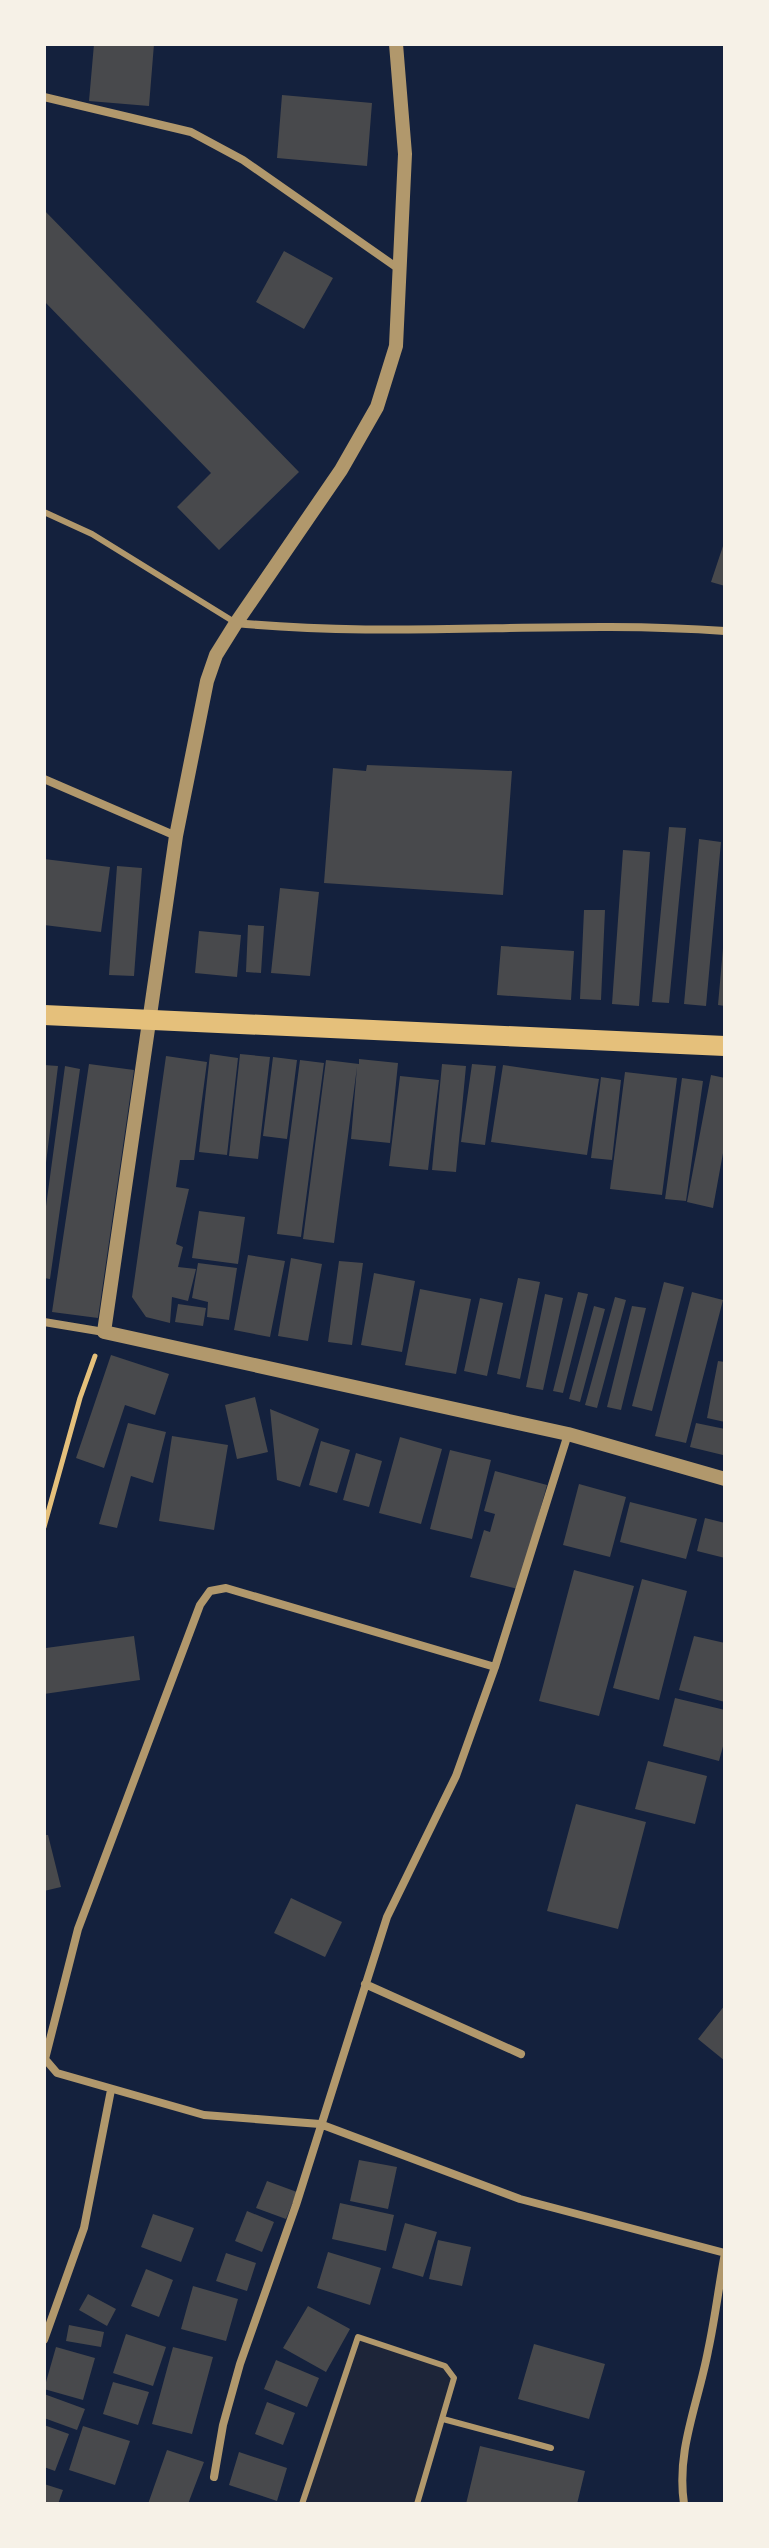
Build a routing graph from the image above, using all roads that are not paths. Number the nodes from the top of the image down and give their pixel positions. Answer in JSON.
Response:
{"nodes":[{"id":1,"x":396,"y":44,"type":"edge"},
{"id":2,"x":44,"y":97,"type":"edge"},
{"id":3,"x":400,"y":270,"type":"junction"},
{"id":4,"x":44,"y":512,"type":"edge"},
{"id":5,"x":236,"y":623,"type":"junction"},
{"id":6,"x":725,"y":631,"type":"edge"},
{"id":7,"x":44,"y":779,"type":"edge"},
{"id":8,"x":176,"y":836,"type":"junction"},
{"id":9,"x":44,"y":1015,"type":"edge"},
{"id":10,"x":150,"y":1018,"type":"junction"},
{"id":11,"x":725,"y":1046,"type":"edge"},
{"id":12,"x":44,"y":1322,"type":"edge"},
{"id":13,"x":104,"y":1332,"type":"junction"},
{"id":14,"x":568,"y":1434,"type":"junction"},
{"id":15,"x":725,"y":1479,"type":"edge"},
{"id":16,"x":495,"y":1667,"type":"junction"},
{"id":17,"x":365,"y":1984,"type":"junction"},
{"id":18,"x":521,"y":2054,"type":"dead end"},
{"id":19,"x":111,"y":2090,"type":"junction"},
{"id":20,"x":320,"y":2124,"type":"junction"},
{"id":21,"x":725,"y":2253,"type":"edge"},
{"id":22,"x":44,"y":2340,"type":"edge"},
{"id":23,"x":443,"y":2419,"type":"junction"},
{"id":24,"x":551,"y":2448,"type":"dead end"},
{"id":25,"x":214,"y":2477,"type":"dead end"},
{"id":26,"x":302,"y":2504,"type":"edge"},
{"id":27,"x":417,"y":2504,"type":"edge"},
{"id":28,"x":684,"y":2504,"type":"edge"}],
"edges":[{"from":1,"to":3,"type":"street"},
{"from":2,"to":3,"type":"street"},
{"from":3,"to":5,"type":"street"},
{"from":4,"to":5,"type":"lane"},
{"from":5,"to":6,"type":"street"},
{"from":5,"to":8,"type":"street"},
{"from":7,"to":8,"type":"street"},
{"from":8,"to":10,"type":"street"},
{"from":9,"to":10,"type":"main road"},
{"from":10,"to":11,"type":"main road"},
{"from":10,"to":13,"type":"street"},
{"from":12,"to":13,"type":"street"},
{"from":13,"to":14,"type":"street"},
{"from":14,"to":15,"type":"street"},
{"from":14,"to":16,"type":"street"},
{"from":16,"to":17,"type":"street"},
{"from":16,"to":19,"type":"street"},
{"from":17,"to":18,"type":"street"},
{"from":17,"to":20,"type":"street"},
{"from":19,"to":20,"type":"street"},
{"from":19,"to":22,"type":"street"},
{"from":20,"to":21,"type":"street"},
{"from":20,"to":25,"type":"street"},
{"from":21,"to":28,"type":"street"},
{"from":23,"to":24,"type":"lane"},
{"from":23,"to":26,"type":"lane"},
{"from":23,"to":27,"type":"lane"}]}
